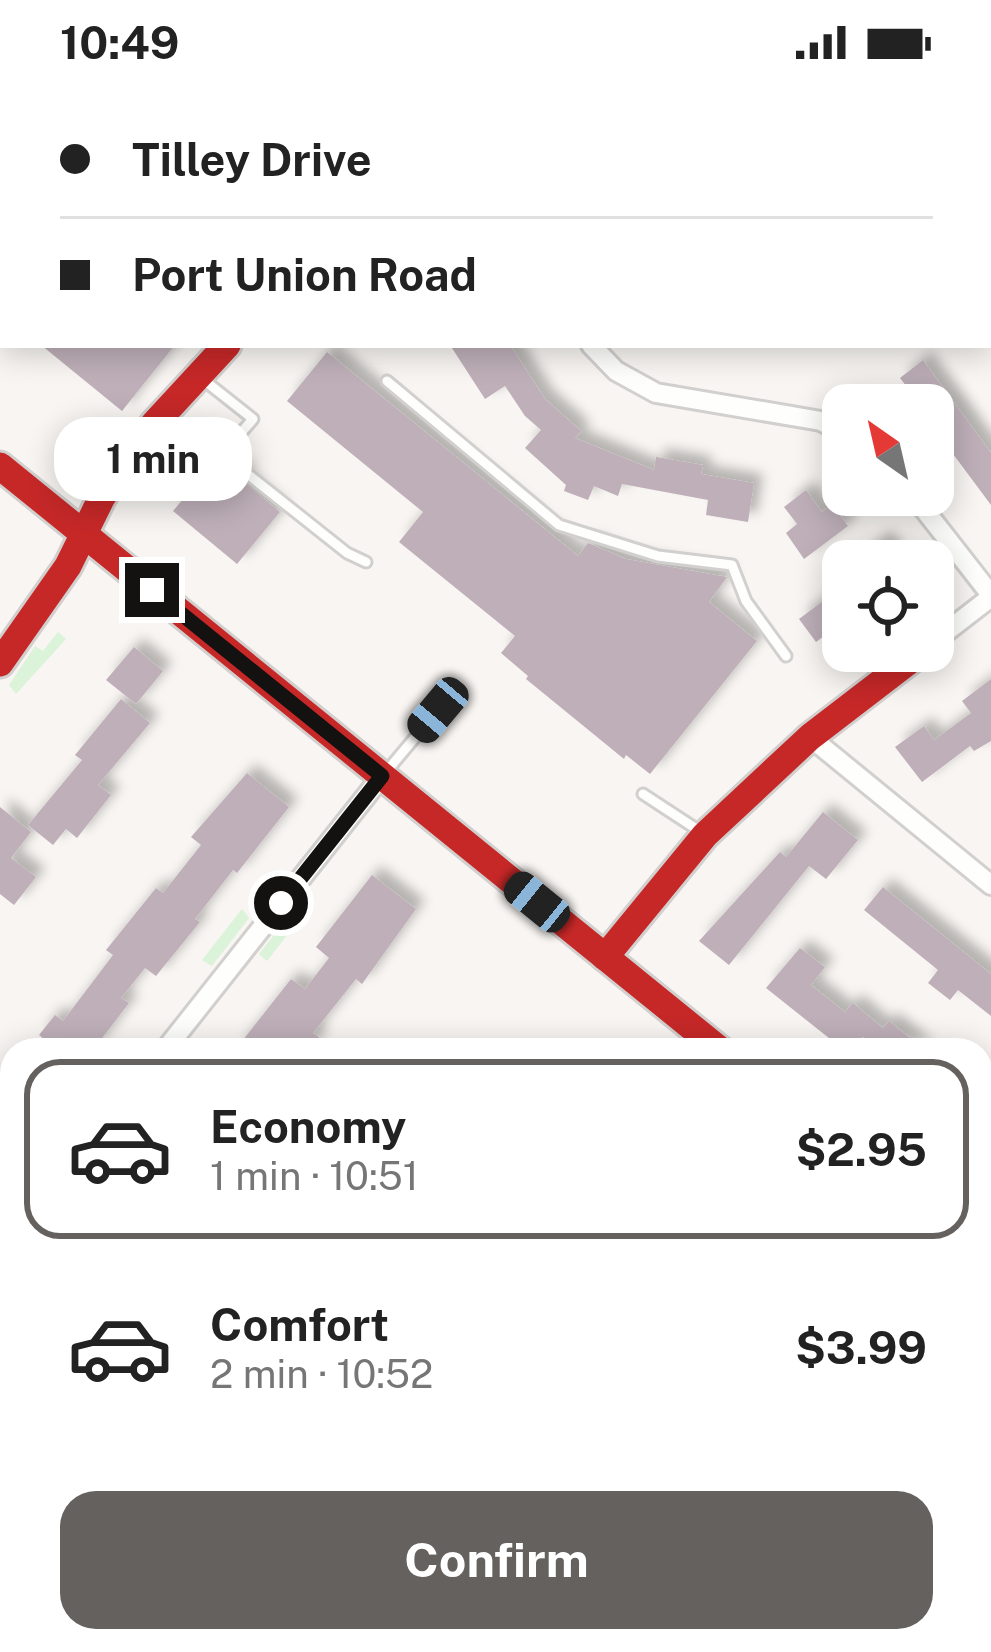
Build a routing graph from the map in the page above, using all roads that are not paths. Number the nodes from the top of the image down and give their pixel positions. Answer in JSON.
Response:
{"nodes":[{"id":1,"x":224,"y":348,"type":"edge"},
{"id":2,"x":594,"y":348,"type":"edge"},
{"id":3,"x":198,"y":376,"type":"junction"},
{"id":4,"x":387,"y":381,"type":"dead end"},
{"id":5,"x":822,"y":422,"type":"edge"},
{"id":6,"x":237,"y":464,"type":"dead end"},
{"id":7,"x":0,"y":466,"type":"edge"},
{"id":8,"x":250,"y":476,"type":"dead end"},
{"id":9,"x":929,"y":516,"type":"edge"},
{"id":10,"x":82,"y":533,"type":"junction"},
{"id":11,"x":366,"y":562,"type":"dead end"},
{"id":12,"x":991,"y":596,"type":"edge"},
{"id":13,"x":954,"y":625,"type":"edge"},
{"id":14,"x":786,"y":656,"type":"dead end"},
{"id":15,"x":0,"y":663,"type":"edge"},
{"id":16,"x":895,"y":672,"type":"edge"},
{"id":17,"x":438,"y":710,"type":"dead end"},
{"id":18,"x":810,"y":737,"type":"junction"},
{"id":19,"x":382,"y":776,"type":"junction"},
{"id":20,"x":643,"y":794,"type":"dead end"},
{"id":21,"x":705,"y":836,"type":"junction"},
{"id":22,"x":991,"y":885,"type":"edge"},
{"id":23,"x":605,"y":957,"type":"junction"},
{"id":24,"x":175,"y":1038,"type":"edge"},
{"id":25,"x":705,"y":1038,"type":"edge"}],
"edges":[{"from":1,"to":3,"type":"main road"},
{"from":2,"to":5,"type":"street"},
{"from":3,"to":6,"type":"lane"},
{"from":3,"to":10,"type":"main road"},
{"from":4,"to":14,"type":"lane"},
{"from":7,"to":10,"type":"main road"},
{"from":8,"to":11,"type":"lane"},
{"from":9,"to":12,"type":"street"},
{"from":10,"to":15,"type":"main road"},
{"from":10,"to":19,"type":"main road"},
{"from":12,"to":13,"type":"street"},
{"from":16,"to":18,"type":"main road"},
{"from":17,"to":19,"type":"lane"},
{"from":18,"to":21,"type":"main road"},
{"from":18,"to":22,"type":"street"},
{"from":19,"to":23,"type":"main road"},
{"from":19,"to":24,"type":"street"},
{"from":20,"to":21,"type":"lane"},
{"from":21,"to":23,"type":"main road"},
{"from":23,"to":25,"type":"main road"}]}
